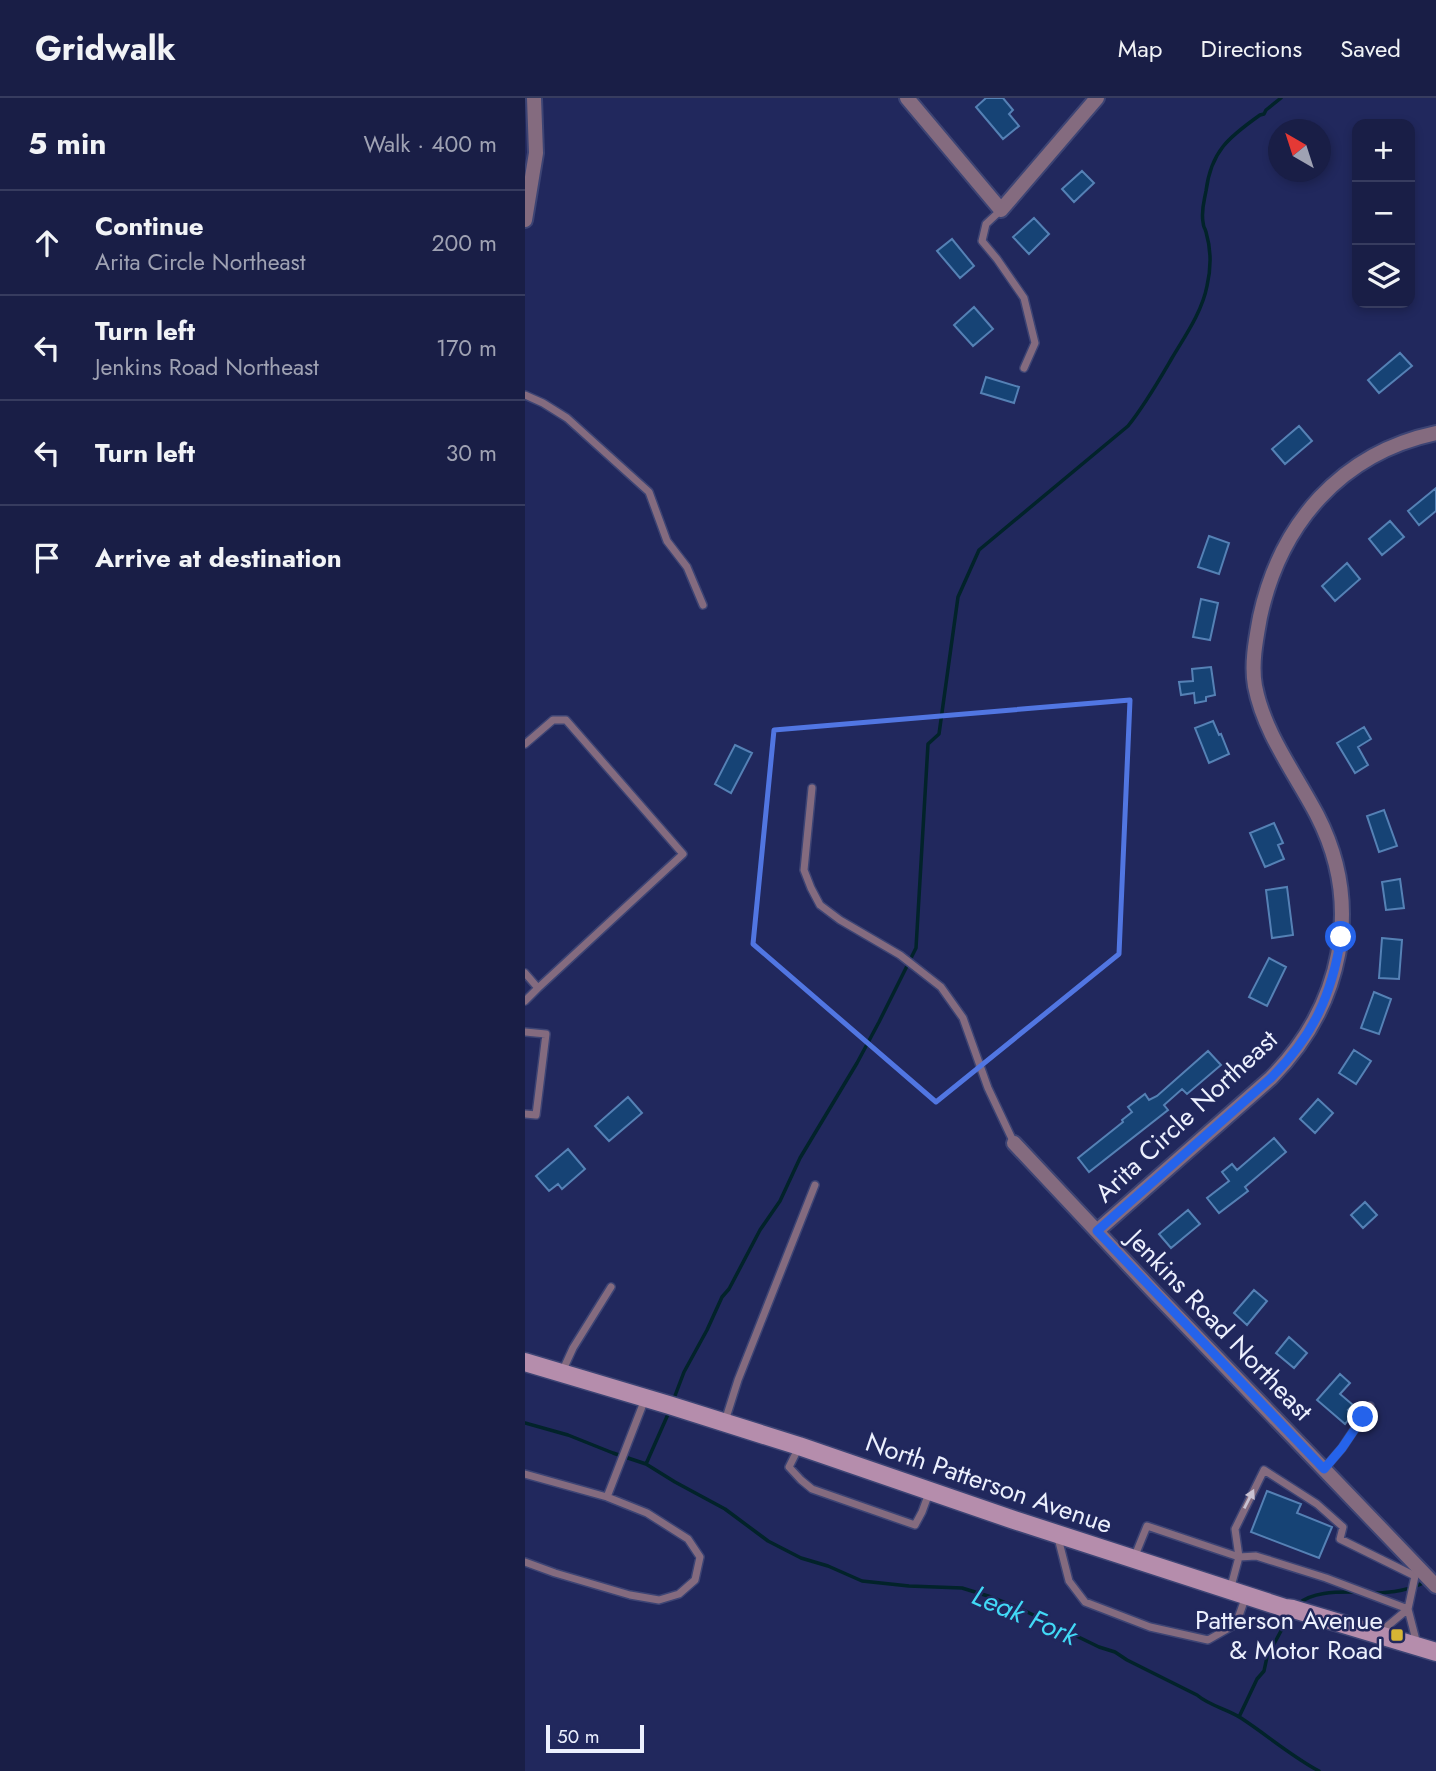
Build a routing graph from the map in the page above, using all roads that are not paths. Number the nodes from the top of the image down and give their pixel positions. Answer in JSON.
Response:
{"nodes":[{"id":1,"x":534,"y":98,"type":"edge"},
{"id":2,"x":907,"y":98,"type":"edge"},
{"id":3,"x":1097,"y":98,"type":"edge"},
{"id":4,"x":1001,"y":210,"type":"junction"},
{"id":5,"x":525,"y":220,"type":"edge"},
{"id":6,"x":1024,"y":368,"type":"dead end"},
{"id":7,"x":525,"y":395,"type":"edge"},
{"id":8,"x":1436,"y":433,"type":"edge"},
{"id":9,"x":703,"y":606,"type":"dead end"},
{"id":10,"x":525,"y":744,"type":"edge"},
{"id":11,"x":812,"y":788,"type":"dead end"},
{"id":12,"x":525,"y":973,"type":"edge"},
{"id":13,"x":538,"y":988,"type":"junction"},
{"id":14,"x":525,"y":1000,"type":"edge"},
{"id":15,"x":525,"y":1032,"type":"edge"},
{"id":16,"x":525,"y":1114,"type":"edge"},
{"id":17,"x":1014,"y":1143,"type":"joint"},
{"id":18,"x":815,"y":1185,"type":"dead end"},
{"id":19,"x":1097,"y":1231,"type":"junction"},
{"id":20,"x":611,"y":1287,"type":"dead end"},
{"id":21,"x":525,"y":1362,"type":"edge"},
{"id":22,"x":561,"y":1373,"type":"junction"},
{"id":23,"x":646,"y":1398,"type":"junction"},
{"id":24,"x":1370,"y":1406,"type":"dead end"},
{"id":25,"x":725,"y":1422,"type":"junction"},
{"id":26,"x":799,"y":1446,"type":"junction"},
{"id":27,"x":1324,"y":1469,"type":"junction"},
{"id":28,"x":525,"y":1474,"type":"edge"},
{"id":29,"x":930,"y":1491,"type":"junction"},
{"id":30,"x":607,"y":1497,"type":"junction"},
{"id":31,"x":1057,"y":1534,"type":"junction"},
{"id":32,"x":1239,"y":1557,"type":"junction"},
{"id":33,"x":1133,"y":1559,"type":"junction"},
{"id":34,"x":525,"y":1562,"type":"edge"},
{"id":35,"x":1418,"y":1573,"type":"junction"},
{"id":36,"x":1436,"y":1586,"type":"edge"},
{"id":37,"x":1238,"y":1593,"type":"junction"},
{"id":38,"x":1408,"y":1609,"type":"junction"},
{"id":39,"x":1377,"y":1634,"type":"junction"},
{"id":40,"x":1418,"y":1647,"type":"junction"},
{"id":41,"x":1436,"y":1652,"type":"edge"}],
"edges":[{"from":1,"to":5,"type":"street"},
{"from":2,"to":4,"type":"street"},
{"from":3,"to":4,"type":"street"},
{"from":4,"to":6,"type":"lane"},
{"from":7,"to":9,"type":"lane"},
{"from":8,"to":19,"type":"street","name":"Arita Circle Northeast"},
{"from":10,"to":13,"type":"lane"},
{"from":11,"to":17,"type":"lane","name":"Jenkins Road Northeast"},
{"from":12,"to":13,"type":"lane"},
{"from":13,"to":14,"type":"lane"},
{"from":15,"to":16,"type":"lane"},
{"from":17,"to":19,"type":"street","name":"Jenkins Road Northeast"},
{"from":18,"to":25,"type":"lane"},
{"from":19,"to":27,"type":"street","name":"Jenkins Road Northeast"},
{"from":20,"to":22,"type":"lane"},
{"from":21,"to":22,"type":"main road","name":"North Patterson Avenue"},
{"from":22,"to":23,"type":"main road","name":"North Patterson Avenue"},
{"from":23,"to":25,"type":"main road","name":"North Patterson Avenue"},
{"from":23,"to":30,"type":"lane"},
{"from":24,"to":27,"type":"lane"},
{"from":25,"to":26,"type":"main road","name":"North Patterson Avenue"},
{"from":26,"to":29,"type":"main road","name":"North Patterson Avenue"},
{"from":26,"to":29,"type":"lane"},
{"from":27,"to":35,"type":"street","name":"Jenkins Road Northeast"},
{"from":28,"to":30,"type":"lane"},
{"from":29,"to":31,"type":"main road","name":"North Patterson Avenue"},
{"from":30,"to":34,"type":"lane"},
{"from":31,"to":33,"type":"main road","name":"North Patterson Avenue"},
{"from":31,"to":37,"type":"lane"},
{"from":32,"to":33,"type":"lane"},
{"from":32,"to":35,"type":"lane","one_way":true},
{"from":32,"to":37,"type":"lane"},
{"from":32,"to":38,"type":"lane"},
{"from":33,"to":37,"type":"main road","name":"North Patterson Avenue"},
{"from":35,"to":36,"type":"street","name":"Jenkins Road Northeast"},
{"from":35,"to":38,"type":"lane"},
{"from":37,"to":39,"type":"main road","name":"North Patterson Avenue"},
{"from":38,"to":39,"type":"lane"},
{"from":38,"to":40,"type":"lane"},
{"from":39,"to":40,"type":"main road","name":"North Patterson Avenue"},
{"from":40,"to":41,"type":"main road","name":"North Patterson Avenue"}]}
